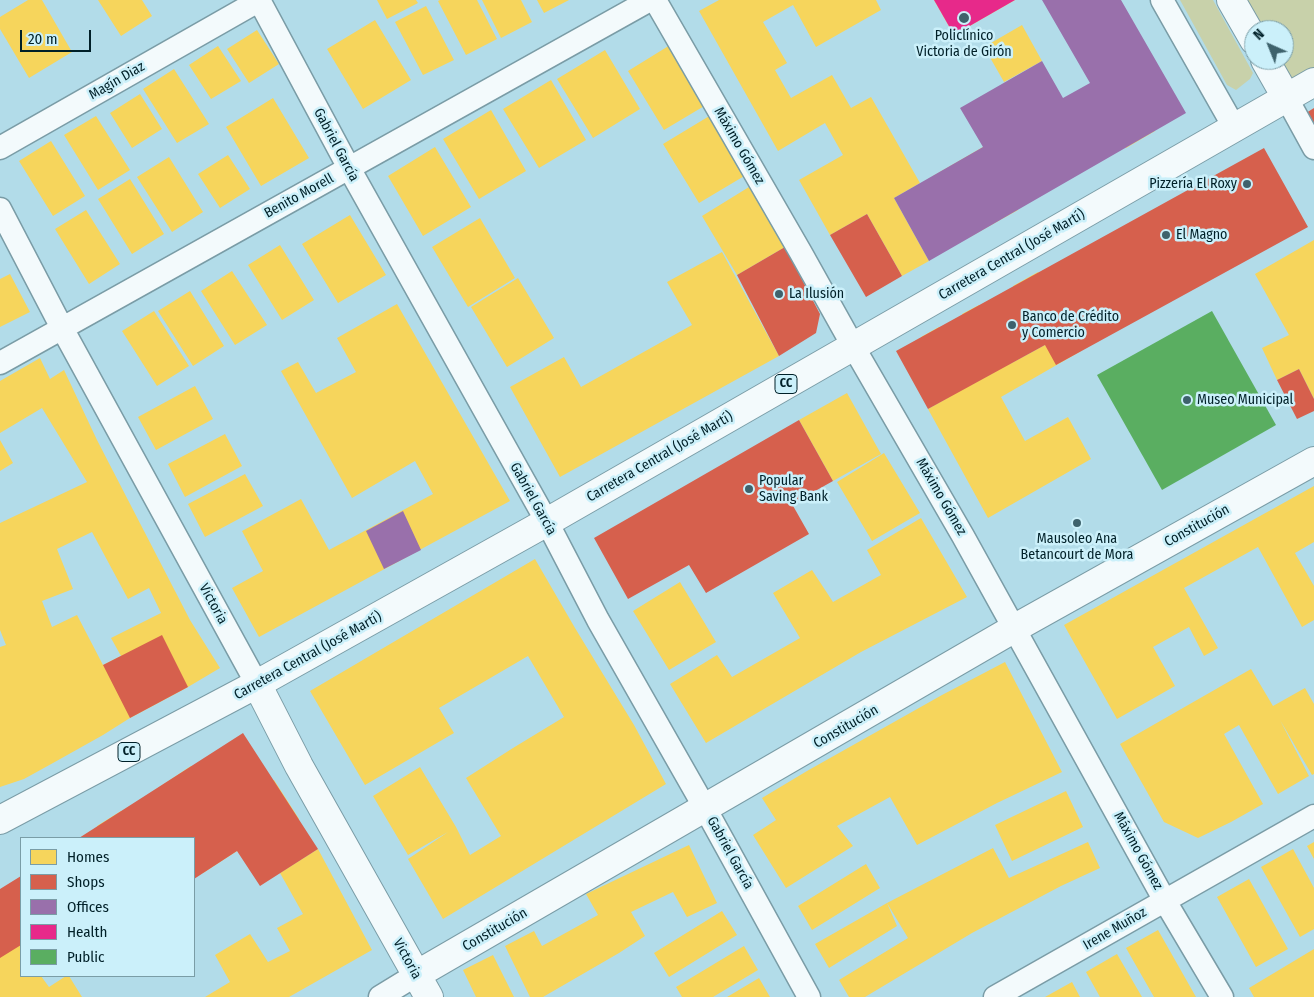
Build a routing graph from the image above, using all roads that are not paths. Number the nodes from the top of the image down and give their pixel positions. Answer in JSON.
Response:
{"nodes":[{"id":1,"x":259,"y":0,"type":"edge"},
{"id":2,"x":650,"y":0,"type":"edge"},
{"id":3,"x":655,"y":0,"type":"edge"},
{"id":4,"x":1162,"y":0,"type":"edge"},
{"id":5,"x":1231,"y":0,"type":"edge"},
{"id":6,"x":1244,"y":23,"type":"edge"},
{"id":7,"x":1271,"y":70,"type":"edge"},
{"id":8,"x":1314,"y":82,"type":"edge"},
{"id":9,"x":1286,"y":97,"type":"junction"},
{"id":10,"x":1234,"y":128,"type":"junction"},
{"id":11,"x":0,"y":148,"type":"edge"},
{"id":12,"x":1314,"y":148,"type":"edge"},
{"id":13,"x":349,"y":168,"type":"junction"},
{"id":14,"x":0,"y":209,"type":"edge"},
{"id":15,"x":62,"y":328,"type":"junction"},
{"id":16,"x":853,"y":346,"type":"junction"},
{"id":17,"x":0,"y":363,"type":"edge"},
{"id":18,"x":1314,"y":461,"type":"edge"},
{"id":19,"x":547,"y":522,"type":"junction"},
{"id":20,"x":1015,"y":628,"type":"junction"},
{"id":21,"x":257,"y":684,"type":"junction"},
{"id":22,"x":705,"y":808,"type":"junction"},
{"id":23,"x":1314,"y":816,"type":"edge"},
{"id":24,"x":0,"y":820,"type":"edge"},
{"id":25,"x":1165,"y":901,"type":"junction"},
{"id":26,"x":422,"y":986,"type":"edge"},
{"id":27,"x":380,"y":997,"type":"edge"},
{"id":28,"x":809,"y":997,"type":"edge"},
{"id":29,"x":995,"y":997,"type":"edge"},
{"id":30,"x":1222,"y":997,"type":"edge"}],
"edges":[{"from":1,"to":11,"type":"street","name":"Magín Diaz"},
{"from":1,"to":13,"type":"street","name":"Gabriel García"},
{"from":2,"to":13,"type":"street","name":"Benito Morell"},
{"from":3,"to":16,"type":"street","name":"Máximo Gómez"},
{"from":4,"to":10,"type":"street"},
{"from":5,"to":6,"type":"main road"},
{"from":7,"to":9,"type":"main road"},
{"from":8,"to":9,"type":"main road","name":"Carretera Central (José Martí)","number":"CC"},
{"from":9,"to":10,"type":"main road","name":"Carretera Central (José Martí)","number":"CC"},
{"from":9,"to":12,"type":"street"},
{"from":10,"to":16,"type":"main road","name":"Carretera Central (José Martí)","number":"CC"},
{"from":13,"to":15,"type":"street","name":"Benito Morell"},
{"from":13,"to":19,"type":"street","name":"Gabriel García"},
{"from":14,"to":15,"type":"street","name":"Victoria"},
{"from":15,"to":17,"type":"street","name":"Benito Morell"},
{"from":15,"to":21,"type":"street","name":"Victoria"},
{"from":16,"to":19,"type":"main road","name":"Carretera Central (José Martí)","number":"CC"},
{"from":16,"to":20,"type":"street","name":"Máximo Gómez"},
{"from":18,"to":20,"type":"main road","name":"Constitución"},
{"from":19,"to":21,"type":"main road","name":"Carretera Central (José Martí)","number":"CC"},
{"from":19,"to":22,"type":"street","name":"Gabriel García"},
{"from":20,"to":22,"type":"main road","name":"Constitución"},
{"from":20,"to":25,"type":"street","name":"Máximo Gómez"},
{"from":21,"to":24,"type":"main road","name":"Carretera Central (José Martí)","number":"CC"},
{"from":21,"to":26,"type":"main road","name":"Victoria"},
{"from":22,"to":26,"type":"main road","name":"Constitución"},
{"from":22,"to":28,"type":"street","name":"Gabriel García"},
{"from":23,"to":25,"type":"street","name":"Irene Muñoz"},
{"from":25,"to":29,"type":"street","name":"Irene Muñoz"},
{"from":25,"to":30,"type":"street","name":"Máximo Gómez"},
{"from":26,"to":27,"type":"street","name":"Constitución"}]}
